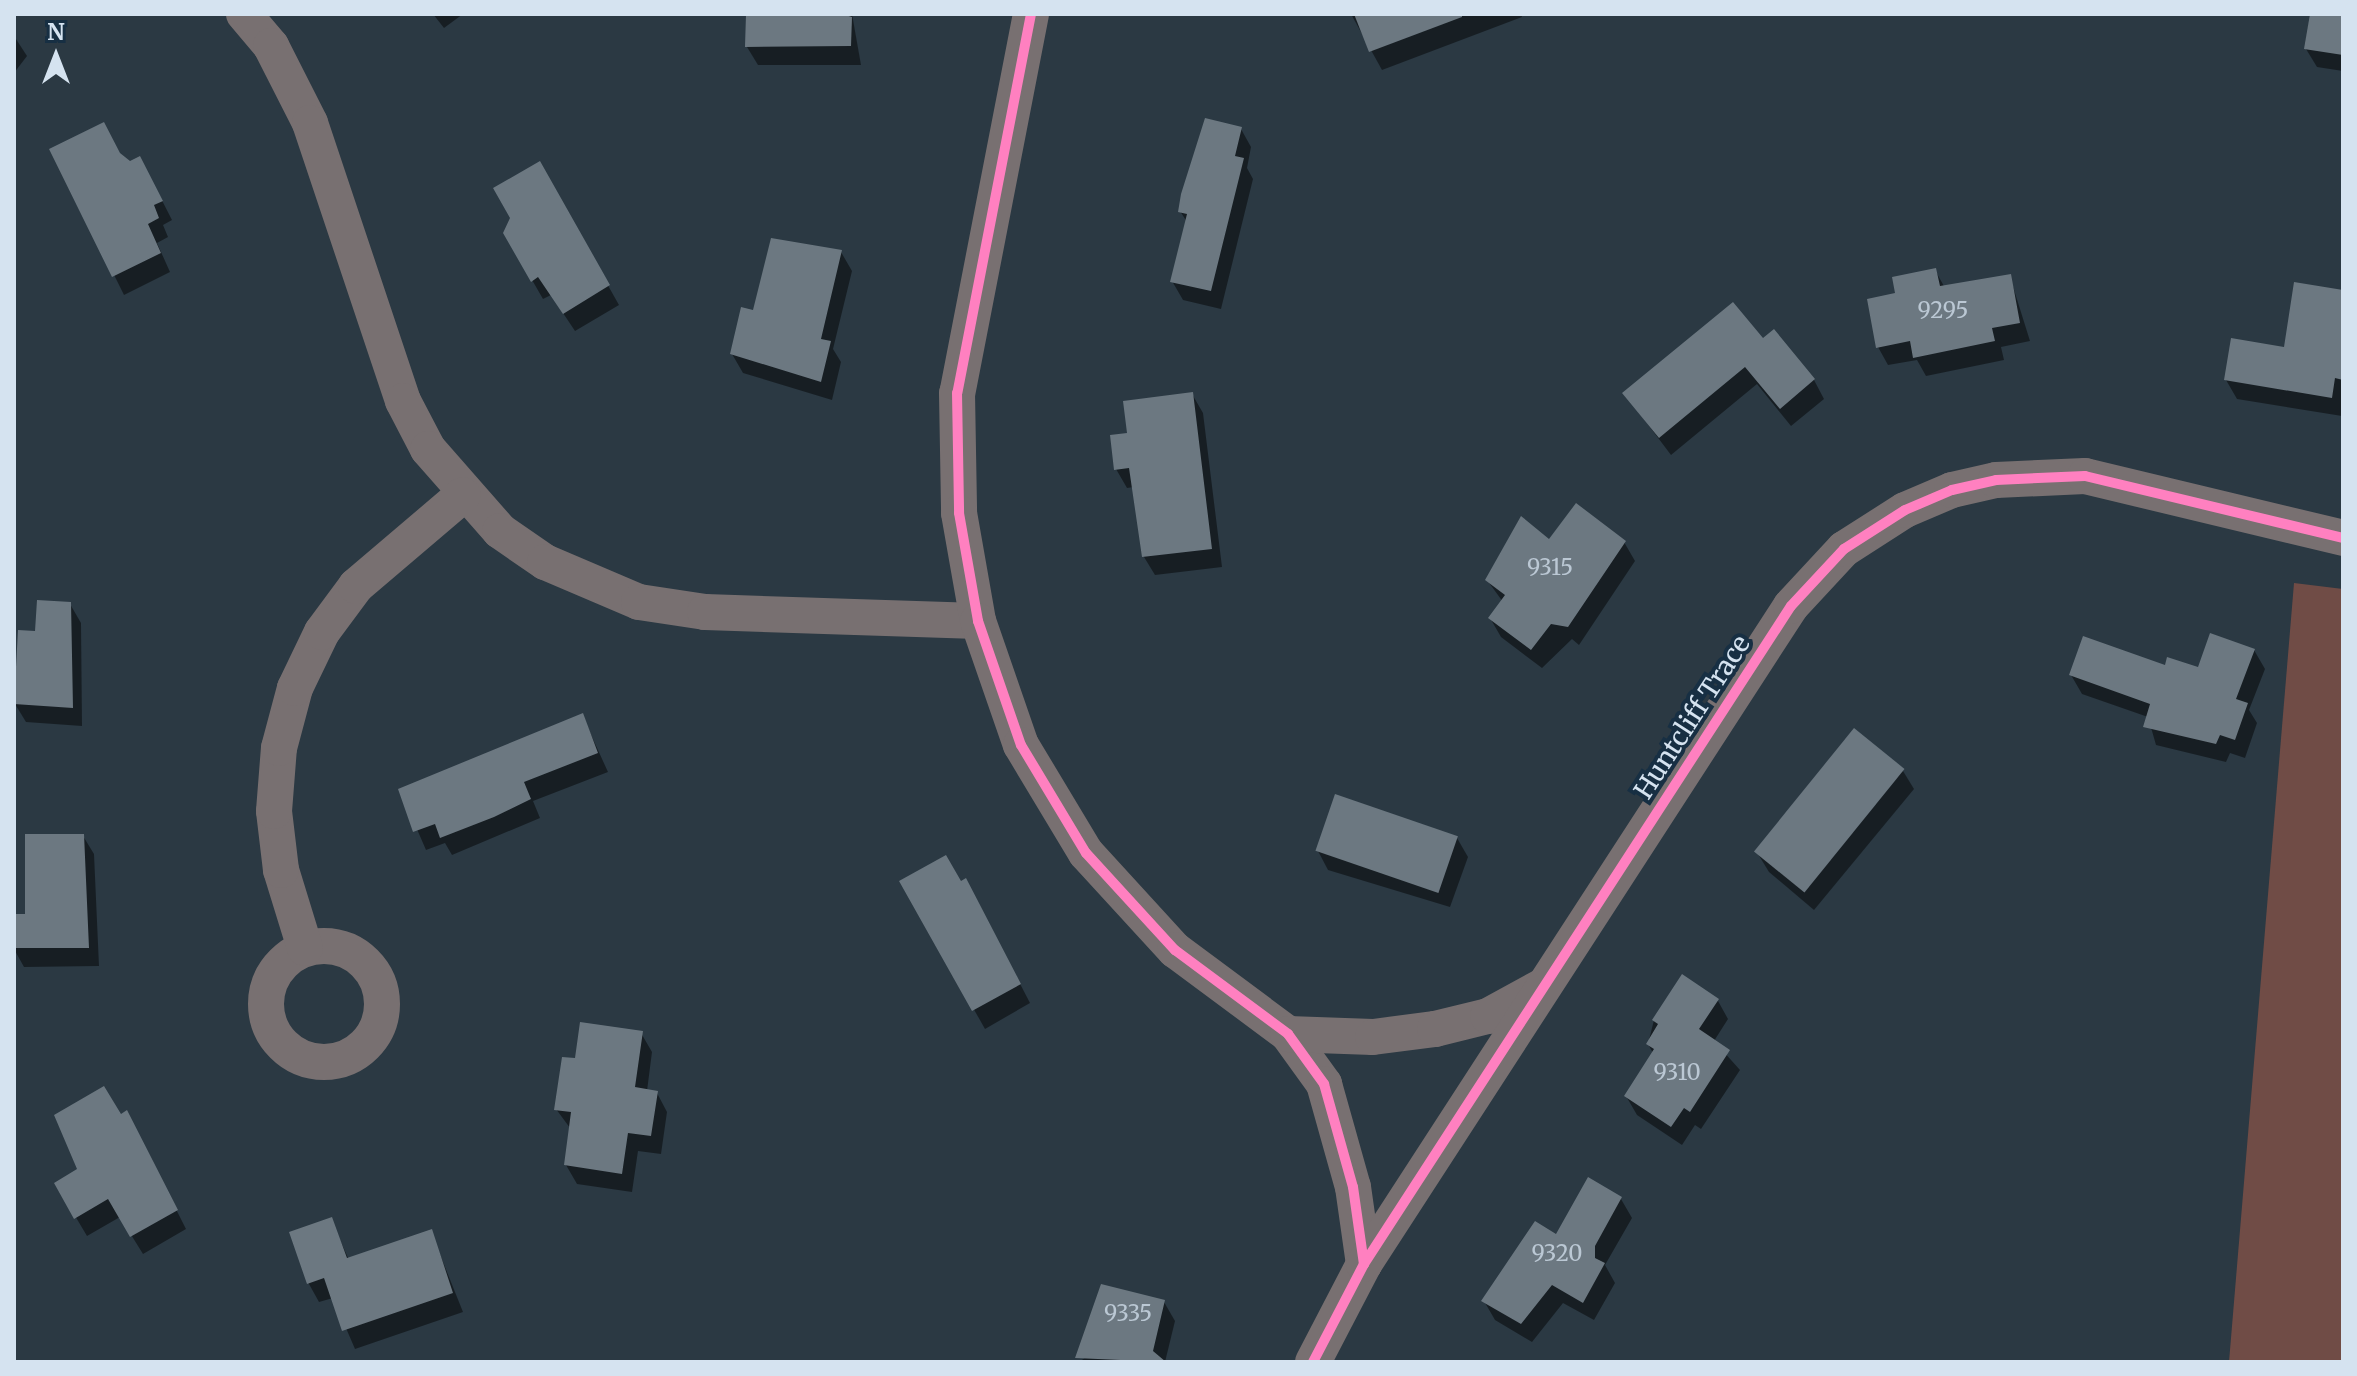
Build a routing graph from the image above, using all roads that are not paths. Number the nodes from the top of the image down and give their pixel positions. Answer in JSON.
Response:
{"nodes":[{"id":1,"x":244,"y":14,"type":"edge"},
{"id":2,"x":1031,"y":14,"type":"edge"},
{"id":3,"x":463,"y":495,"type":"junction"},
{"id":4,"x":2343,"y":538,"type":"edge"},
{"id":5,"x":978,"y":621,"type":"junction"},
{"id":6,"x":305,"y":948,"type":"dead end"},
{"id":7,"x":1545,"y":984,"type":"junction"},
{"id":8,"x":1288,"y":1034,"type":"junction"},
{"id":9,"x":1364,"y":1264,"type":"junction"},
{"id":10,"x":1313,"y":1362,"type":"edge"}],
"edges":[{"from":1,"to":3,"type":"street"},
{"from":2,"to":5,"type":"street"},
{"from":3,"to":5,"type":"street"},
{"from":3,"to":6,"type":"street"},
{"from":4,"to":7,"type":"street","name":"Huntcliff Trace"},
{"from":5,"to":8,"type":"street"},
{"from":7,"to":8,"type":"street"},
{"from":7,"to":9,"type":"street","name":"Huntcliff Trace"},
{"from":8,"to":9,"type":"street"},
{"from":9,"to":10,"type":"street","name":"Huntcliff Trace"}]}
